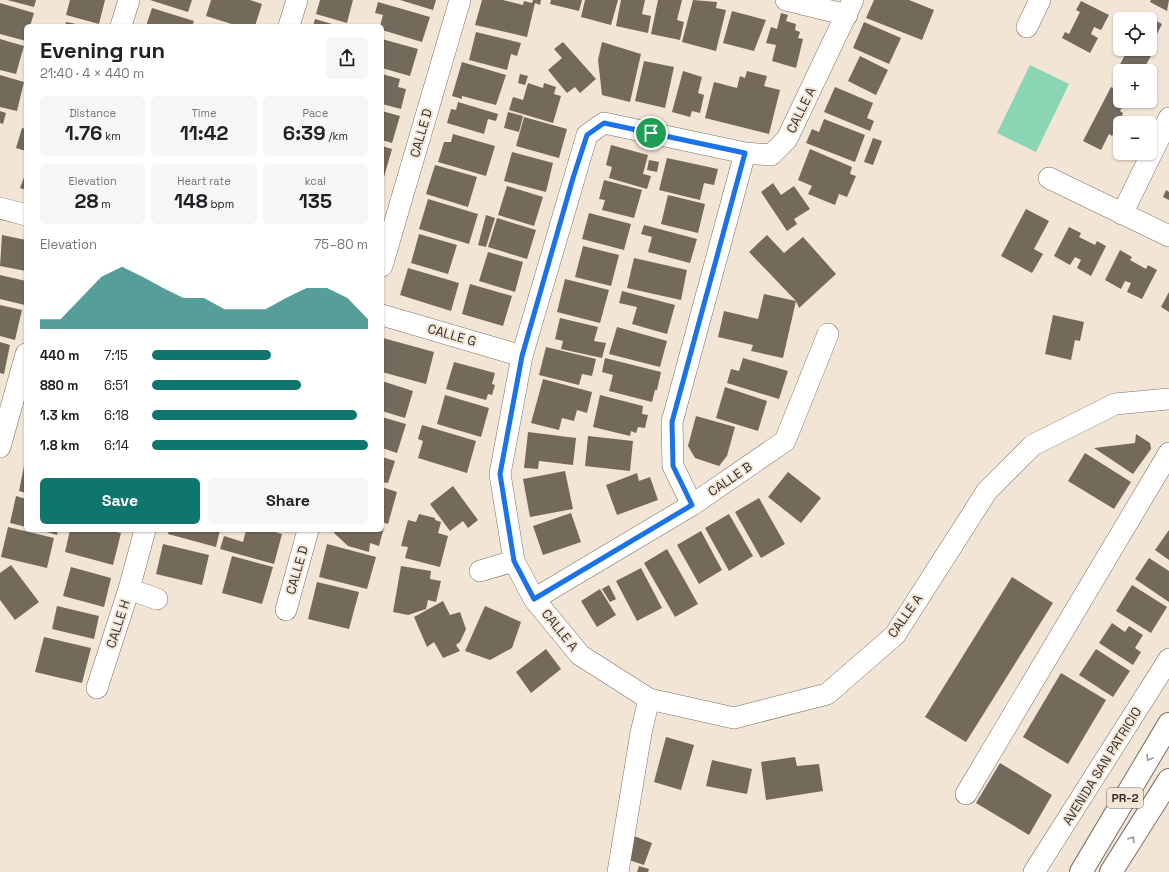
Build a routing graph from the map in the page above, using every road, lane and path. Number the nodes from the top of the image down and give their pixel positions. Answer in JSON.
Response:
{"nodes":[{"id":1,"x":129,"y":0,"type":"edge"},
{"id":2,"x":297,"y":0,"type":"edge"},
{"id":3,"x":460,"y":0,"type":"edge"},
{"id":4,"x":786,"y":0,"type":"edge"},
{"id":5,"x":1040,"y":0,"type":"edge"},
{"id":6,"x":850,"y":7,"type":"edge"},
{"id":7,"x":122,"y":24,"type":"edge"},
{"id":8,"x":290,"y":24,"type":"edge"},
{"id":9,"x":1027,"y":27,"type":"dead end"},
{"id":10,"x":1169,"y":118,"type":"edge"},
{"id":11,"x":745,"y":153,"type":"junction"},
{"id":12,"x":1049,"y":178,"type":"dead end"},
{"id":13,"x":0,"y":208,"type":"edge"},
{"id":14,"x":24,"y":214,"type":"edge"},
{"id":15,"x":1122,"y":214,"type":"junction"},
{"id":16,"x":1169,"y":236,"type":"edge"},
{"id":17,"x":384,"y":259,"type":"edge"},
{"id":18,"x":384,"y":316,"type":"edge"},
{"id":19,"x":828,"y":334,"type":"dead end"},
{"id":20,"x":522,"y":356,"type":"junction"},
{"id":21,"x":24,"y":361,"type":"edge"},
{"id":22,"x":1169,"y":399,"type":"edge"},
{"id":23,"x":0,"y":447,"type":"edge"},
{"id":24,"x":1169,"y":453,"type":"edge"},
{"id":25,"x":692,"y":505,"type":"junction"},
{"id":26,"x":144,"y":532,"type":"edge"},
{"id":27,"x":307,"y":532,"type":"edge"},
{"id":28,"x":514,"y":561,"type":"junction"},
{"id":29,"x":480,"y":571,"type":"dead end"},
{"id":30,"x":129,"y":589,"type":"junction"},
{"id":31,"x":157,"y":599,"type":"dead end"},
{"id":32,"x":534,"y":599,"type":"junction"},
{"id":33,"x":286,"y":610,"type":"dead end"},
{"id":34,"x":1169,"y":659,"type":"edge"},
{"id":35,"x":97,"y":688,"type":"dead end"},
{"id":36,"x":649,"y":699,"type":"junction"},
{"id":37,"x":1169,"y":724,"type":"edge"},
{"id":38,"x":1169,"y":780,"type":"edge"},
{"id":39,"x":966,"y":794,"type":"dead end"},
{"id":40,"x":618,"y":872,"type":"edge"},
{"id":41,"x":1034,"y":872,"type":"edge"},
{"id":42,"x":1081,"y":872,"type":"edge"},
{"id":43,"x":1111,"y":872,"type":"edge"}],
"edges":[{"from":1,"to":7,"type":"street"},
{"from":2,"to":8,"type":"street"},
{"from":3,"to":17,"type":"street","name":"CALLE D"},
{"from":4,"to":6,"type":"street"},
{"from":5,"to":9,"type":"street"},
{"from":6,"to":11,"type":"street","name":"CALLE A"},
{"from":10,"to":15,"type":"street"},
{"from":11,"to":20,"type":"street","name":"CALLE A"},
{"from":11,"to":25,"type":"street"},
{"from":12,"to":15,"type":"street"},
{"from":13,"to":14,"type":"street"},
{"from":15,"to":16,"type":"street"},
{"from":18,"to":20,"type":"street","name":"CALLE G"},
{"from":19,"to":25,"type":"street","name":"CALLE B"},
{"from":20,"to":28,"type":"street","name":"CALLE A"},
{"from":21,"to":23,"type":"street"},
{"from":22,"to":36,"type":"street","name":"CALLE A"},
{"from":24,"to":39,"type":"street"},
{"from":25,"to":32,"type":"street","name":"CALLE B"},
{"from":26,"to":30,"type":"street"},
{"from":27,"to":33,"type":"street","name":"CALLE D"},
{"from":28,"to":29,"type":"street"},
{"from":28,"to":32,"type":"street","name":"CALLE A"},
{"from":30,"to":31,"type":"street","name":"CALLE H"},
{"from":30,"to":35,"type":"street","name":"CALLE H"},
{"from":32,"to":36,"type":"street","name":"CALLE A"},
{"from":34,"to":41,"type":"street","name":"AVENIDA SAN PATRICIO"},
{"from":36,"to":40,"type":"street"},
{"from":37,"to":42,"type":"main road","number":"PR-2","one_way":true},
{"from":43,"to":38,"type":"main road","number":"PR-2","one_way":true}]}
